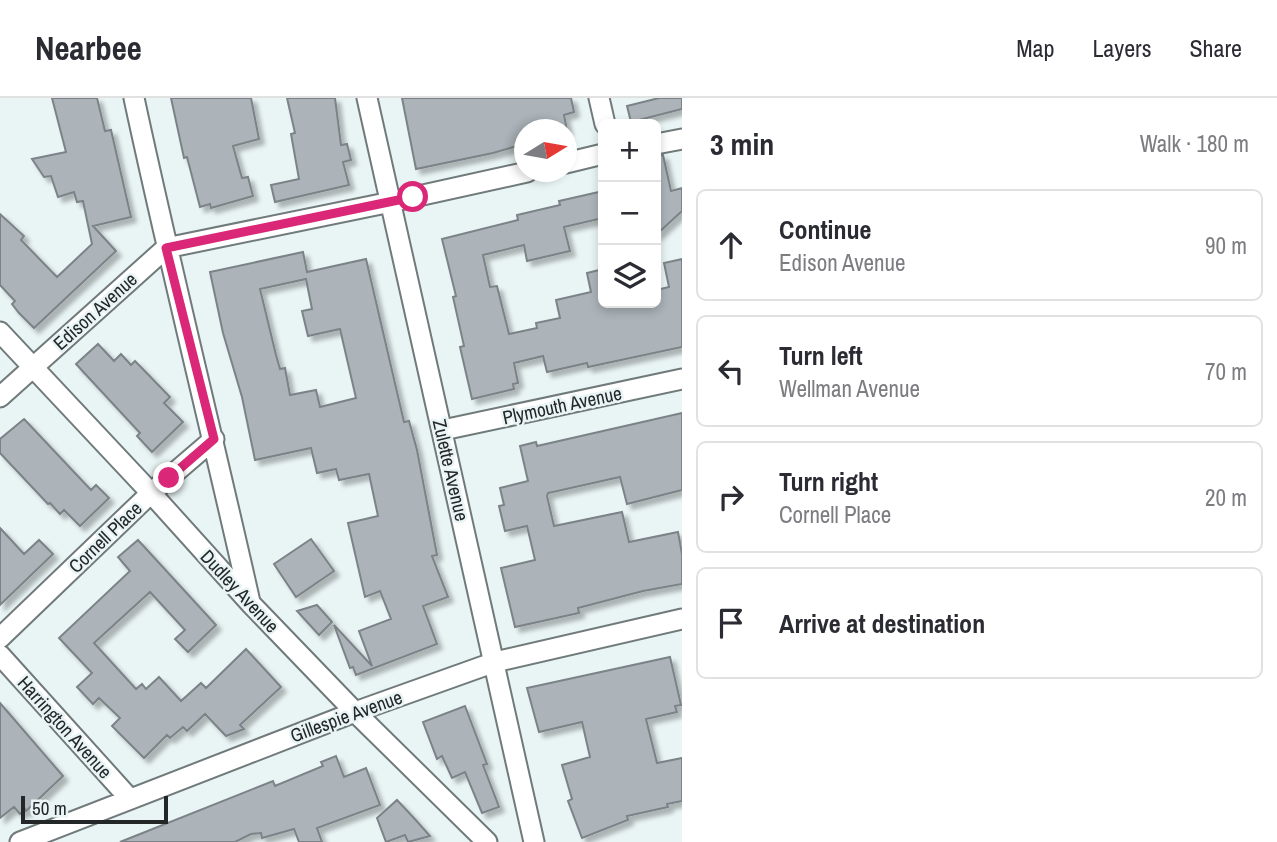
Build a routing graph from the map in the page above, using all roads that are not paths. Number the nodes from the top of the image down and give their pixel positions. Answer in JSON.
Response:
{"nodes":[{"id":1,"x":134,"y":98,"type":"edge"},
{"id":2,"x":367,"y":98,"type":"edge"},
{"id":3,"x":599,"y":98,"type":"edge"},
{"id":4,"x":604,"y":119,"type":"edge"},
{"id":5,"x":682,"y":139,"type":"edge"},
{"id":6,"x":661,"y":143,"type":"edge"},
{"id":7,"x":598,"y":155,"type":"edge"},
{"id":8,"x":577,"y":160,"type":"edge"},
{"id":9,"x":514,"y":175,"type":"edge"},
{"id":10,"x":391,"y":202,"type":"junction"},
{"id":11,"x":166,"y":248,"type":"junction"},
{"id":12,"x":0,"y":332,"type":"edge"},
{"id":13,"x":32,"y":367,"type":"junction"},
{"id":14,"x":682,"y":379,"type":"edge"},
{"id":15,"x":0,"y":397,"type":"edge"},
{"id":16,"x":443,"y":430,"type":"junction"},
{"id":17,"x":214,"y":439,"type":"junction"},
{"id":18,"x":151,"y":493,"type":"junction"},
{"id":19,"x":251,"y":604,"type":"junction"},
{"id":20,"x":682,"y":619,"type":"edge"},
{"id":21,"x":0,"y":638,"type":"edge"},
{"id":22,"x":0,"y":655,"type":"edge"},
{"id":23,"x":495,"y":662,"type":"junction"},
{"id":24,"x":355,"y":712,"type":"junction"},
{"id":25,"x":129,"y":798,"type":"junction"},
{"id":26,"x":20,"y":842,"type":"edge"},
{"id":27,"x":487,"y":842,"type":"edge"},
{"id":28,"x":534,"y":842,"type":"edge"}],
"edges":[{"from":1,"to":11,"type":"street"},
{"from":2,"to":10,"type":"street","name":"Zulette Avenue"},
{"from":3,"to":4,"type":"street"},
{"from":5,"to":6,"type":"street"},
{"from":7,"to":8,"type":"street"},
{"from":9,"to":10,"type":"street"},
{"from":10,"to":11,"type":"street"},
{"from":10,"to":16,"type":"street","name":"Zulette Avenue"},
{"from":11,"to":13,"type":"street","name":"Edison Avenue"},
{"from":11,"to":17,"type":"street"},
{"from":12,"to":13,"type":"street","name":"Dudley Avenue"},
{"from":13,"to":15,"type":"street","name":"Edison Avenue"},
{"from":13,"to":18,"type":"street","name":"Dudley Avenue"},
{"from":14,"to":16,"type":"street","name":"Plymouth Avenue"},
{"from":16,"to":23,"type":"street","name":"Zulette Avenue"},
{"from":17,"to":18,"type":"street","name":"Cornell Place"},
{"from":17,"to":19,"type":"street"},
{"from":18,"to":19,"type":"street","name":"Dudley Avenue"},
{"from":18,"to":21,"type":"street","name":"Cornell Place"},
{"from":19,"to":24,"type":"street","name":"Dudley Avenue"},
{"from":20,"to":23,"type":"street","name":"Gillespie Avenue"},
{"from":22,"to":25,"type":"street","name":"Harrington Avenue"},
{"from":23,"to":24,"type":"street","name":"Gillespie Avenue"},
{"from":23,"to":28,"type":"street","name":"Zulette Avenue"},
{"from":24,"to":25,"type":"street","name":"Gillespie Avenue"},
{"from":24,"to":27,"type":"street","name":"Dudley Avenue"},
{"from":25,"to":26,"type":"street","name":"Gillespie Avenue"}]}
